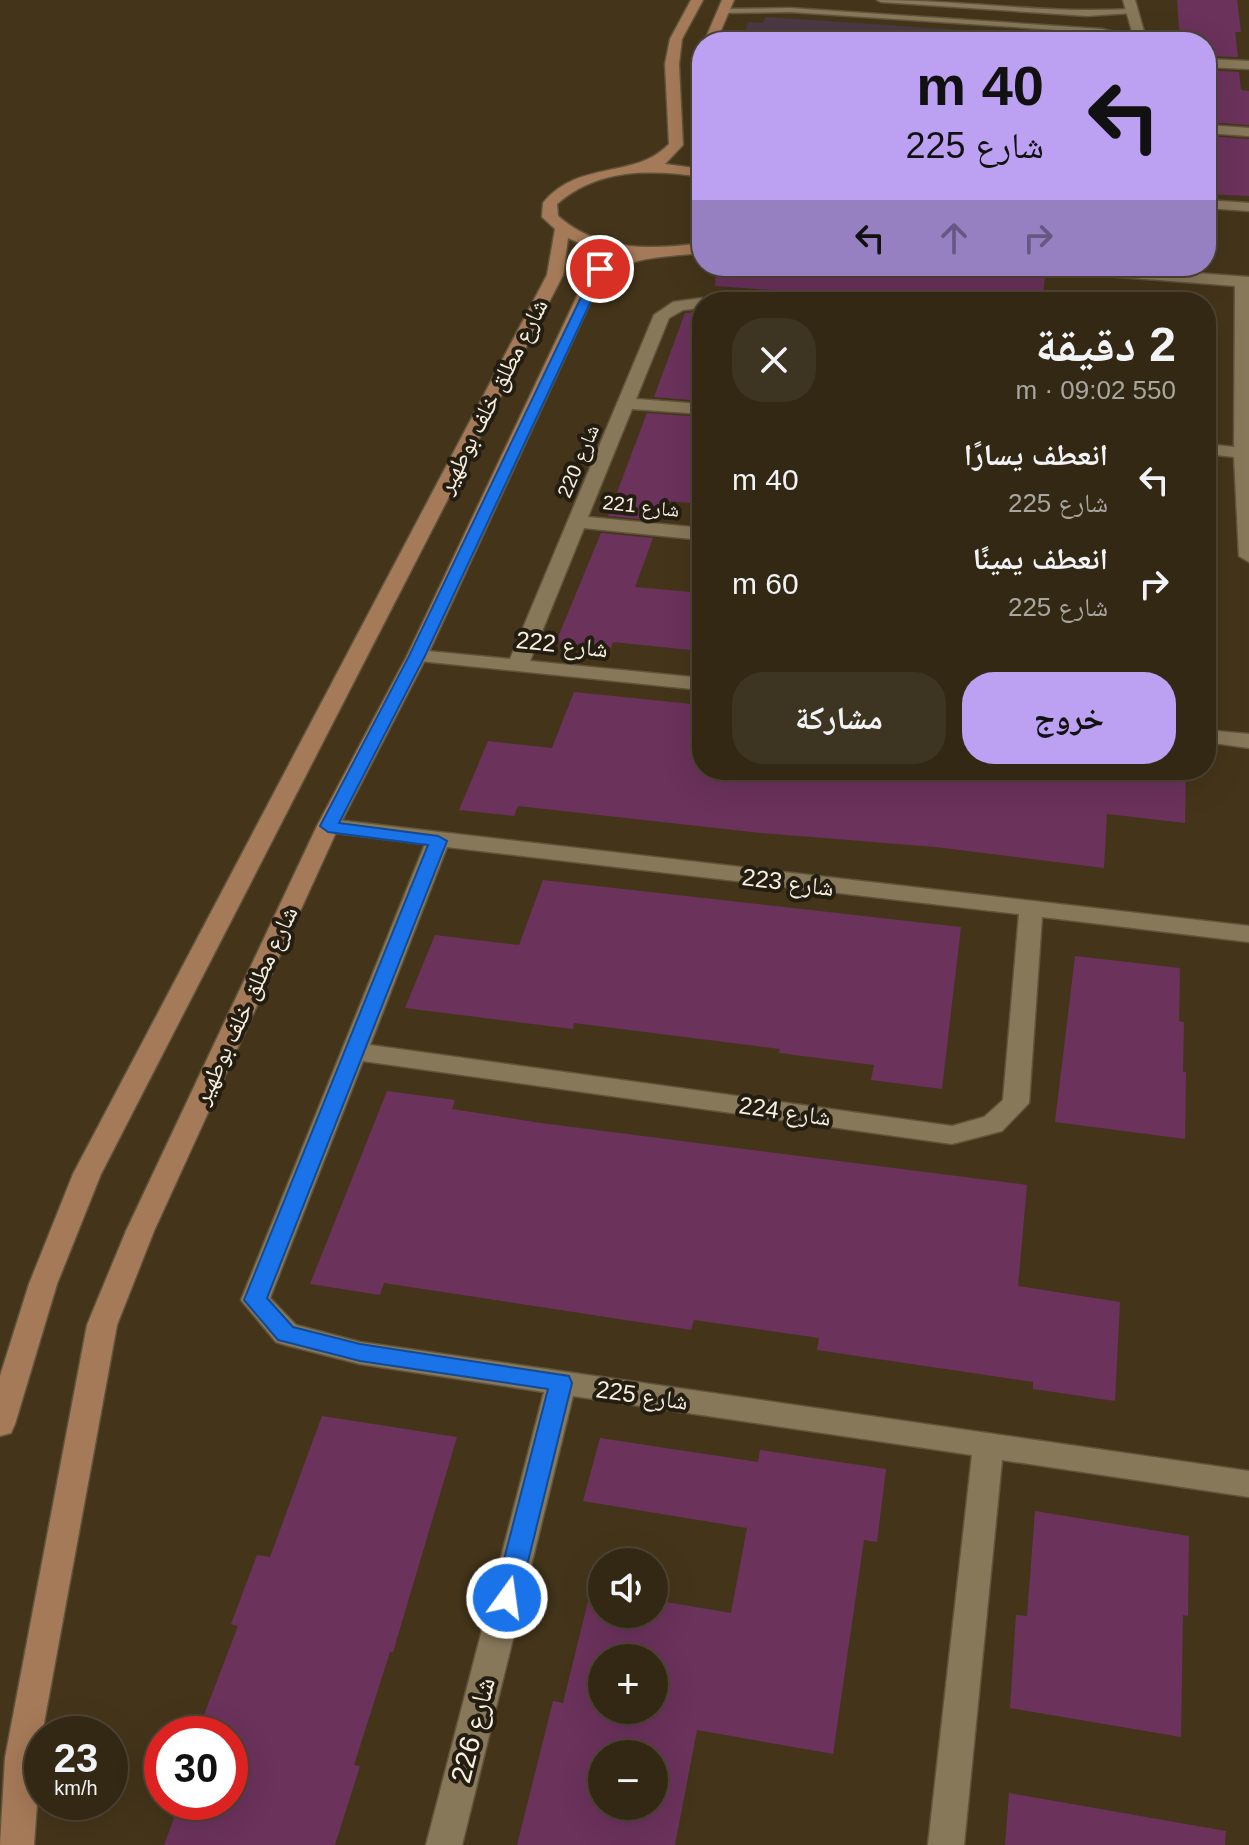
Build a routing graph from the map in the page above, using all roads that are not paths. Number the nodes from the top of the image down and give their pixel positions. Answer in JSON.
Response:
{"nodes":[{"id":1,"x":697,"y":0,"type":"edge"},
{"id":2,"x":782,"y":0,"type":"edge"},
{"id":3,"x":881,"y":0,"type":"edge"},
{"id":4,"x":726,"y":6,"type":"edge"},
{"id":5,"x":1130,"y":6,"type":"edge"},
{"id":6,"x":790,"y":10,"type":"junction"},
{"id":7,"x":1087,"y":14,"type":"junction"},
{"id":8,"x":1079,"y":29,"type":"junction"},
{"id":9,"x":714,"y":32,"type":"edge"},
{"id":10,"x":1096,"y":32,"type":"edge"},
{"id":11,"x":1138,"y":32,"type":"edge"},
{"id":12,"x":1216,"y":63,"type":"edge"},
{"id":13,"x":1249,"y":65,"type":"edge"},
{"id":14,"x":1216,"y":130,"type":"edge"},
{"id":15,"x":1249,"y":132,"type":"edge"},
{"id":16,"x":643,"y":169,"type":"junction"},
{"id":17,"x":692,"y":172,"type":"edge"},
{"id":18,"x":1216,"y":205,"type":"edge"},
{"id":19,"x":1249,"y":207,"type":"edge"},
{"id":20,"x":562,"y":230,"type":"junction"},
{"id":21,"x":692,"y":249,"type":"edge"},
{"id":22,"x":658,"y":252,"type":"junction"},
{"id":23,"x":1216,"y":266,"type":"edge"},
{"id":24,"x":1216,"y":275,"type":"edge"},
{"id":25,"x":1247,"y":277,"type":"edge"},
{"id":26,"x":692,"y":304,"type":"edge"},
{"id":27,"x":1247,"y":344,"type":"edge"},
{"id":28,"x":627,"y":403,"type":"junction"},
{"id":29,"x":692,"y":408,"type":"edge"},
{"id":30,"x":1216,"y":450,"type":"edge"},
{"id":31,"x":1243,"y":453,"type":"junction"},
{"id":32,"x":576,"y":522,"type":"junction"},
{"id":33,"x":692,"y":533,"type":"edge"},
{"id":34,"x":1249,"y":556,"type":"edge"},
{"id":35,"x":417,"y":656,"type":"junction"},
{"id":36,"x":518,"y":665,"type":"junction"},
{"id":37,"x":692,"y":683,"type":"edge"},
{"id":38,"x":1216,"y":737,"type":"edge"},
{"id":39,"x":1249,"y":741,"type":"edge"},
{"id":40,"x":328,"y":826,"type":"junction"},
{"id":41,"x":438,"y":841,"type":"junction"},
{"id":42,"x":1031,"y":910,"type":"junction"},
{"id":43,"x":1249,"y":934,"type":"edge"},
{"id":44,"x":353,"y":1051,"type":"junction"},
{"id":45,"x":561,"y":1383,"type":"junction"},
{"id":46,"x":0,"y":1424,"type":"edge"},
{"id":47,"x":988,"y":1445,"type":"junction"},
{"id":48,"x":1249,"y":1484,"type":"edge"},
{"id":49,"x":16,"y":1845,"type":"edge"},
{"id":50,"x":444,"y":1845,"type":"edge"},
{"id":51,"x":946,"y":1845,"type":"edge"}],
"edges":[{"from":1,"to":16,"type":"main road"},
{"from":2,"to":6,"type":"lane"},
{"from":3,"to":7,"type":"lane"},
{"from":4,"to":6,"type":"lane"},
{"from":4,"to":9,"type":"main road"},
{"from":5,"to":7,"type":"lane"},
{"from":5,"to":11,"type":"street"},
{"from":6,"to":8,"type":"lane"},
{"from":7,"to":8,"type":"lane"},
{"from":8,"to":10,"type":"lane"},
{"from":12,"to":13,"type":"street"},
{"from":14,"to":15,"type":"street"},
{"from":16,"to":17,"type":"main road"},
{"from":16,"to":20,"type":"main road"},
{"from":18,"to":19,"type":"street"},
{"from":20,"to":22,"type":"main road"},
{"from":20,"to":46,"type":"main road","name":"شارع مطلق خلف بوطهير"},
{"from":21,"to":22,"type":"main road"},
{"from":22,"to":35,"type":"main road","name":"شارع مطلق خلف بوطهير"},
{"from":23,"to":25,"type":"street"},
{"from":24,"to":25,"type":"street"},
{"from":25,"to":27,"type":"street"},
{"from":26,"to":28,"type":"street","name":"شارع 220"},
{"from":27,"to":31,"type":"street"},
{"from":28,"to":29,"type":"street"},
{"from":28,"to":32,"type":"street","name":"شارع 220"},
{"from":30,"to":31,"type":"street"},
{"from":31,"to":34,"type":"street"},
{"from":32,"to":33,"type":"street","name":"شارع 221"},
{"from":32,"to":36,"type":"street","name":"شارع 220"},
{"from":35,"to":36,"type":"street","name":"شارع 222"},
{"from":35,"to":40,"type":"main road","name":"شارع مطلق خلف بوطهير"},
{"from":36,"to":37,"type":"street","name":"شارع 222"},
{"from":38,"to":39,"type":"street"},
{"from":40,"to":41,"type":"street","name":"شارع 223"},
{"from":40,"to":49,"type":"main road","name":"شارع مطلق خلف بوطهير"},
{"from":41,"to":42,"type":"street","name":"شارع 223"},
{"from":41,"to":44,"type":"street","name":"شارع 225"},
{"from":42,"to":43,"type":"street","name":"شارع 223"},
{"from":42,"to":44,"type":"street","name":"شارع 224"},
{"from":44,"to":45,"type":"street","name":"شارع 225"},
{"from":45,"to":47,"type":"street","name":"شارع 225"},
{"from":45,"to":50,"type":"street","name":"شارع 226"},
{"from":47,"to":48,"type":"street","name":"شارع 225"},
{"from":47,"to":51,"type":"street"}]}
